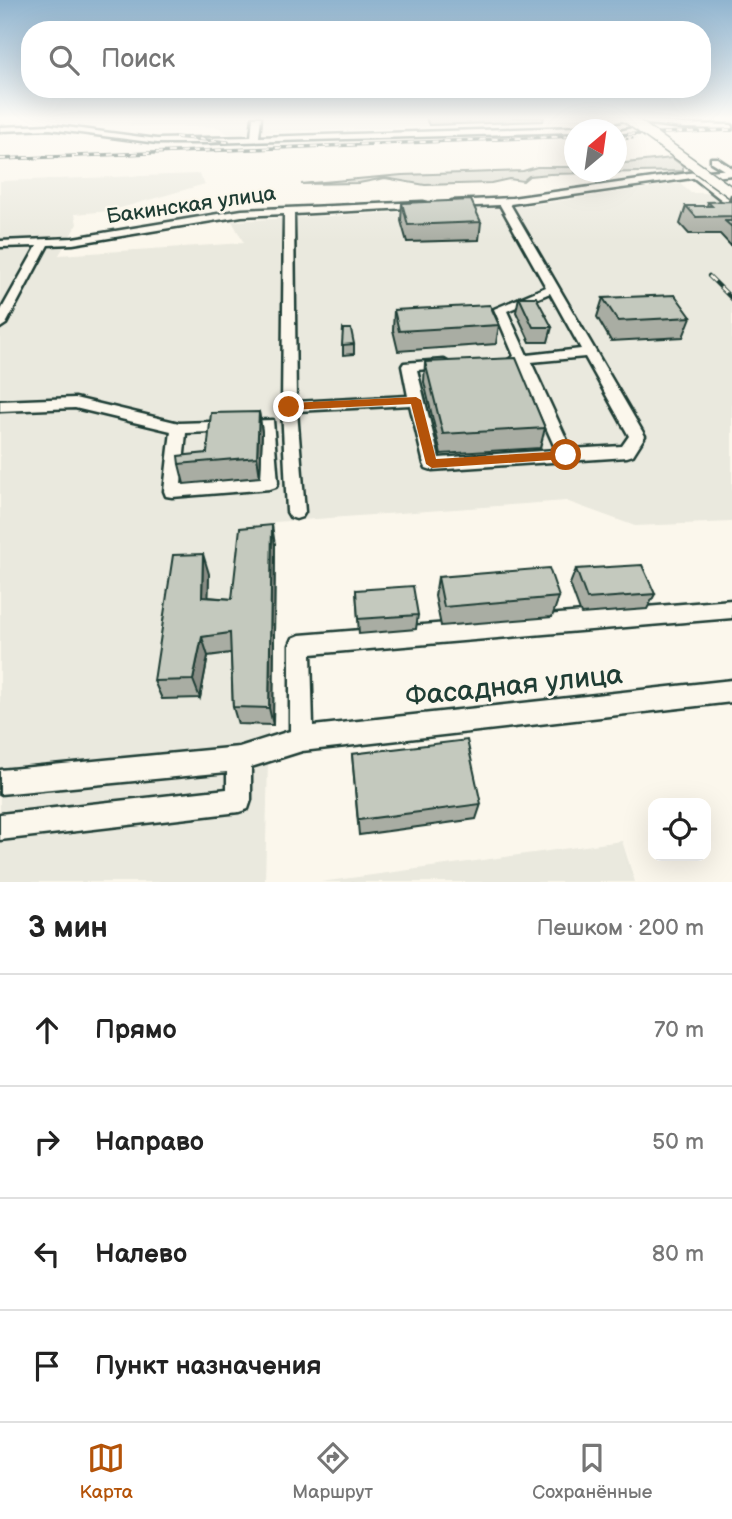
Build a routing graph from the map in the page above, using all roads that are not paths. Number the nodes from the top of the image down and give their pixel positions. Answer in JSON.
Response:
{"nodes":[{"id":1,"x":676,"y":158,"type":"edge"},
{"id":2,"x":714,"y":160,"type":"dead end"},
{"id":3,"x":728,"y":173,"type":"edge"},
{"id":4,"x":696,"y":175,"type":"junction"},
{"id":5,"x":732,"y":184,"type":"edge"},
{"id":6,"x":726,"y":193,"type":"edge"},
{"id":7,"x":504,"y":202,"type":"junction"},
{"id":8,"x":732,"y":204,"type":"edge"},
{"id":9,"x":289,"y":211,"type":"junction"},
{"id":10,"x":44,"y":242,"type":"junction"},
{"id":11,"x":0,"y":243,"type":"edge"},
{"id":12,"x":553,"y":288,"type":"junction"},
{"id":13,"x":2,"y":316,"type":"edge"},
{"id":14,"x":589,"y":352,"type":"junction"},
{"id":15,"x":523,"y":360,"type":"junction"},
{"id":16,"x":498,"y":361,"type":"edge"},
{"id":17,"x":460,"y":363,"type":"edge"},
{"id":18,"x":416,"y":400,"type":"junction"},
{"id":19,"x":0,"y":406,"type":"edge"},
{"id":20,"x":289,"y":407,"type":"junction"},
{"id":21,"x":179,"y":428,"type":"junction"},
{"id":22,"x":566,"y":455,"type":"junction"},
{"id":23,"x":296,"y":512,"type":"dead end"},
{"id":24,"x":732,"y":609,"type":"edge"},
{"id":25,"x":732,"y":691,"type":"edge"},
{"id":26,"x":302,"y":739,"type":"junction"},
{"id":27,"x":239,"y":759,"type":"junction"},
{"id":28,"x":0,"y":782,"type":"edge"},
{"id":29,"x":0,"y":827,"type":"edge"}],
"edges":[{"from":1,"to":6,"type":"main road","bridge":true},
{"from":2,"to":3,"type":"street"},
{"from":3,"to":4,"type":"main road","name":"Бакинская улица"},
{"from":3,"to":5,"type":"main road"},
{"from":3,"to":6,"type":"main road"},
{"from":4,"to":6,"type":"main road"},
{"from":4,"to":7,"type":"street","name":"Бакинская улица"},
{"from":6,"to":8,"type":"main road"},
{"from":7,"to":9,"type":"street","name":"Бакинская улица"},
{"from":7,"to":12,"type":"street"},
{"from":9,"to":10,"type":"street","name":"Бакинская улица"},
{"from":9,"to":20,"type":"street"},
{"from":10,"to":11,"type":"street","name":"Бакинская улица"},
{"from":10,"to":13,"type":"street"},
{"from":12,"to":14,"type":"street"},
{"from":12,"to":15,"type":"street"},
{"from":14,"to":15,"type":"street"},
{"from":14,"to":22,"type":"street"},
{"from":15,"to":16,"type":"street"},
{"from":15,"to":22,"type":"street"},
{"from":17,"to":18,"type":"street"},
{"from":18,"to":20,"type":"street"},
{"from":18,"to":22,"type":"street"},
{"from":19,"to":21,"type":"street"},
{"from":20,"to":23,"type":"street"},
{"from":21,"to":21,"type":"street"},
{"from":24,"to":26,"type":"street"},
{"from":25,"to":26,"type":"street","name":"Фасадная улица"},
{"from":26,"to":27,"type":"street","name":"Фасадная улица"},
{"from":27,"to":28,"type":"street","name":"Фасадная улица"},
{"from":27,"to":29,"type":"street"}]}
